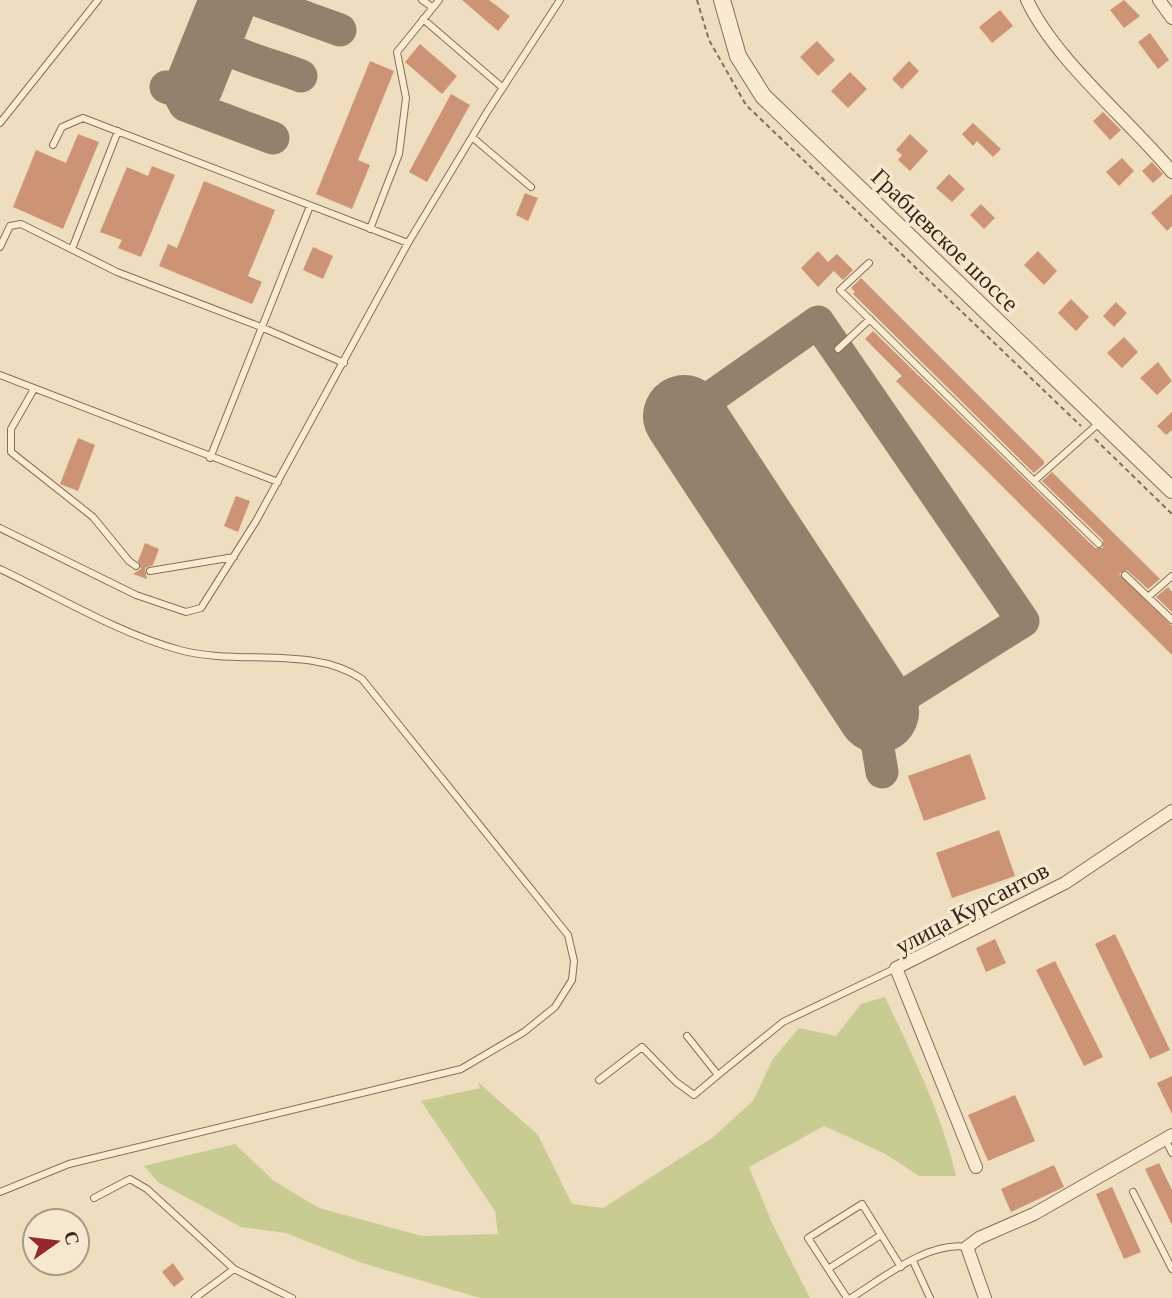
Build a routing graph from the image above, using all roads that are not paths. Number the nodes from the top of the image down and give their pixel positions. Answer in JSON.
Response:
{"nodes":[{"id":1,"x":98,"y":0,"type":"edge"},
{"id":2,"x":422,"y":0,"type":"edge"},
{"id":3,"x":439,"y":0,"type":"edge"},
{"id":4,"x":560,"y":0,"type":"edge"},
{"id":5,"x":722,"y":0,"type":"edge"},
{"id":6,"x":1027,"y":0,"type":"edge"},
{"id":7,"x":1158,"y":0,"type":"edge"},
{"id":8,"x":432,"y":7,"type":"junction"},
{"id":9,"x":1172,"y":18,"type":"edge"},
{"id":10,"x":423,"y":19,"type":"junction"},
{"id":11,"x":503,"y":88,"type":"junction"},
{"id":12,"x":0,"y":123,"type":"edge"},
{"id":13,"x":118,"y":131,"type":"junction"},
{"id":14,"x":472,"y":137,"type":"junction"},
{"id":15,"x":53,"y":145,"type":"dead end"},
{"id":16,"x":1172,"y":172,"type":"edge"},
{"id":17,"x":531,"y":187,"type":"dead end"},
{"id":18,"x":310,"y":206,"type":"junction"},
{"id":19,"x":370,"y":229,"type":"junction"},
{"id":20,"x":408,"y":243,"type":"junction"},
{"id":21,"x":0,"y":247,"type":"edge"},
{"id":22,"x":72,"y":249,"type":"junction"},
{"id":23,"x":869,"y":263,"type":"dead end"},
{"id":24,"x":870,"y":318,"type":"junction"},
{"id":25,"x":261,"y":327,"type":"junction"},
{"id":26,"x":838,"y":349,"type":"dead end"},
{"id":27,"x":344,"y":363,"type":"junction"},
{"id":28,"x":0,"y":374,"type":"edge"},
{"id":29,"x":34,"y":389,"type":"junction"},
{"id":30,"x":1101,"y":422,"type":"junction"},
{"id":31,"x":210,"y":458,"type":"junction"},
{"id":32,"x":1034,"y":481,"type":"junction"},
{"id":33,"x":278,"y":482,"type":"junction"},
{"id":34,"x":1172,"y":490,"type":"edge"},
{"id":35,"x":0,"y":528,"type":"edge"},
{"id":36,"x":1099,"y":544,"type":"dead end"},
{"id":37,"x":234,"y":557,"type":"junction"},
{"id":38,"x":136,"y":565,"type":"dead end"},
{"id":39,"x":0,"y":569,"type":"edge"},
{"id":40,"x":150,"y":570,"type":"dead end"},
{"id":41,"x":1125,"y":575,"type":"dead end"},
{"id":42,"x":1172,"y":576,"type":"edge"},
{"id":43,"x":1148,"y":597,"type":"junction"},
{"id":44,"x":1172,"y":620,"type":"edge"},
{"id":45,"x":1172,"y":811,"type":"edge"},
{"id":46,"x":897,"y":968,"type":"junction"},
{"id":47,"x":687,"y":1036,"type":"dead end"},
{"id":48,"x":719,"y":1075,"type":"junction"},
{"id":49,"x":599,"y":1080,"type":"dead end"},
{"id":50,"x":1170,"y":1143,"type":"edge"},
{"id":51,"x":976,"y":1167,"type":"dead end"},
{"id":52,"x":0,"y":1192,"type":"edge"},
{"id":53,"x":1133,"y":1192,"type":"dead end"},
{"id":54,"x":94,"y":1198,"type":"dead end"},
{"id":55,"x":881,"y":1235,"type":"junction"},
{"id":56,"x":967,"y":1247,"type":"junction"},
{"id":57,"x":913,"y":1261,"type":"junction"},
{"id":58,"x":901,"y":1267,"type":"junction"},
{"id":59,"x":234,"y":1269,"type":"junction"},
{"id":60,"x":828,"y":1269,"type":"junction"},
{"id":61,"x":1172,"y":1269,"type":"edge"},
{"id":62,"x":195,"y":1298,"type":"edge"},
{"id":63,"x":292,"y":1298,"type":"edge"},
{"id":64,"x":849,"y":1298,"type":"edge"},
{"id":65,"x":930,"y":1298,"type":"edge"},
{"id":66,"x":985,"y":1298,"type":"edge"}],
"edges":[{"from":1,"to":12,"type":"lane"},
{"from":2,"to":8,"type":"lane"},
{"from":3,"to":8,"type":"lane"},
{"from":4,"to":11,"type":"lane"},
{"from":5,"to":30,"type":"street","name":"Грабцевское шоссе"},
{"from":6,"to":16,"type":"street"},
{"from":7,"to":9,"type":"street"},
{"from":8,"to":10,"type":"lane"},
{"from":10,"to":11,"type":"lane"},
{"from":10,"to":19,"type":"lane"},
{"from":11,"to":14,"type":"lane"},
{"from":13,"to":15,"type":"lane"},
{"from":13,"to":18,"type":"lane"},
{"from":13,"to":22,"type":"lane"},
{"from":14,"to":17,"type":"lane"},
{"from":14,"to":20,"type":"lane"},
{"from":18,"to":19,"type":"lane"},
{"from":18,"to":25,"type":"lane"},
{"from":19,"to":20,"type":"lane"},
{"from":20,"to":27,"type":"lane"},
{"from":21,"to":22,"type":"lane"},
{"from":22,"to":25,"type":"lane"},
{"from":23,"to":24,"type":"lane"},
{"from":24,"to":26,"type":"lane"},
{"from":24,"to":32,"type":"lane"},
{"from":25,"to":27,"type":"lane"},
{"from":25,"to":31,"type":"lane"},
{"from":27,"to":33,"type":"lane"},
{"from":28,"to":29,"type":"lane"},
{"from":29,"to":31,"type":"lane"},
{"from":29,"to":38,"type":"lane"},
{"from":30,"to":32,"type":"lane"},
{"from":30,"to":34,"type":"street","name":"Грабцевское шоссе"},
{"from":31,"to":33,"type":"lane"},
{"from":32,"to":36,"type":"lane"},
{"from":33,"to":37,"type":"lane"},
{"from":35,"to":37,"type":"lane"},
{"from":37,"to":40,"type":"lane"},
{"from":39,"to":52,"type":"lane"},
{"from":41,"to":43,"type":"lane"},
{"from":42,"to":43,"type":"lane"},
{"from":43,"to":44,"type":"lane"},
{"from":45,"to":46,"type":"street","name":"улица Курсантов"},
{"from":46,"to":48,"type":"lane"},
{"from":46,"to":51,"type":"street","name":"улица Курсантов"},
{"from":47,"to":48,"type":"lane"},
{"from":48,"to":49,"type":"lane"},
{"from":50,"to":56,"type":"street"},
{"from":53,"to":61,"type":"lane"},
{"from":54,"to":59,"type":"lane"},
{"from":55,"to":58,"type":"lane"},
{"from":55,"to":60,"type":"lane"},
{"from":55,"to":60,"type":"lane"},
{"from":56,"to":57,"type":"lane"},
{"from":56,"to":66,"type":"street"},
{"from":57,"to":58,"type":"lane"},
{"from":57,"to":65,"type":"lane"},
{"from":58,"to":64,"type":"lane"},
{"from":59,"to":62,"type":"lane"},
{"from":59,"to":63,"type":"lane"},
{"from":60,"to":64,"type":"lane"}]}
